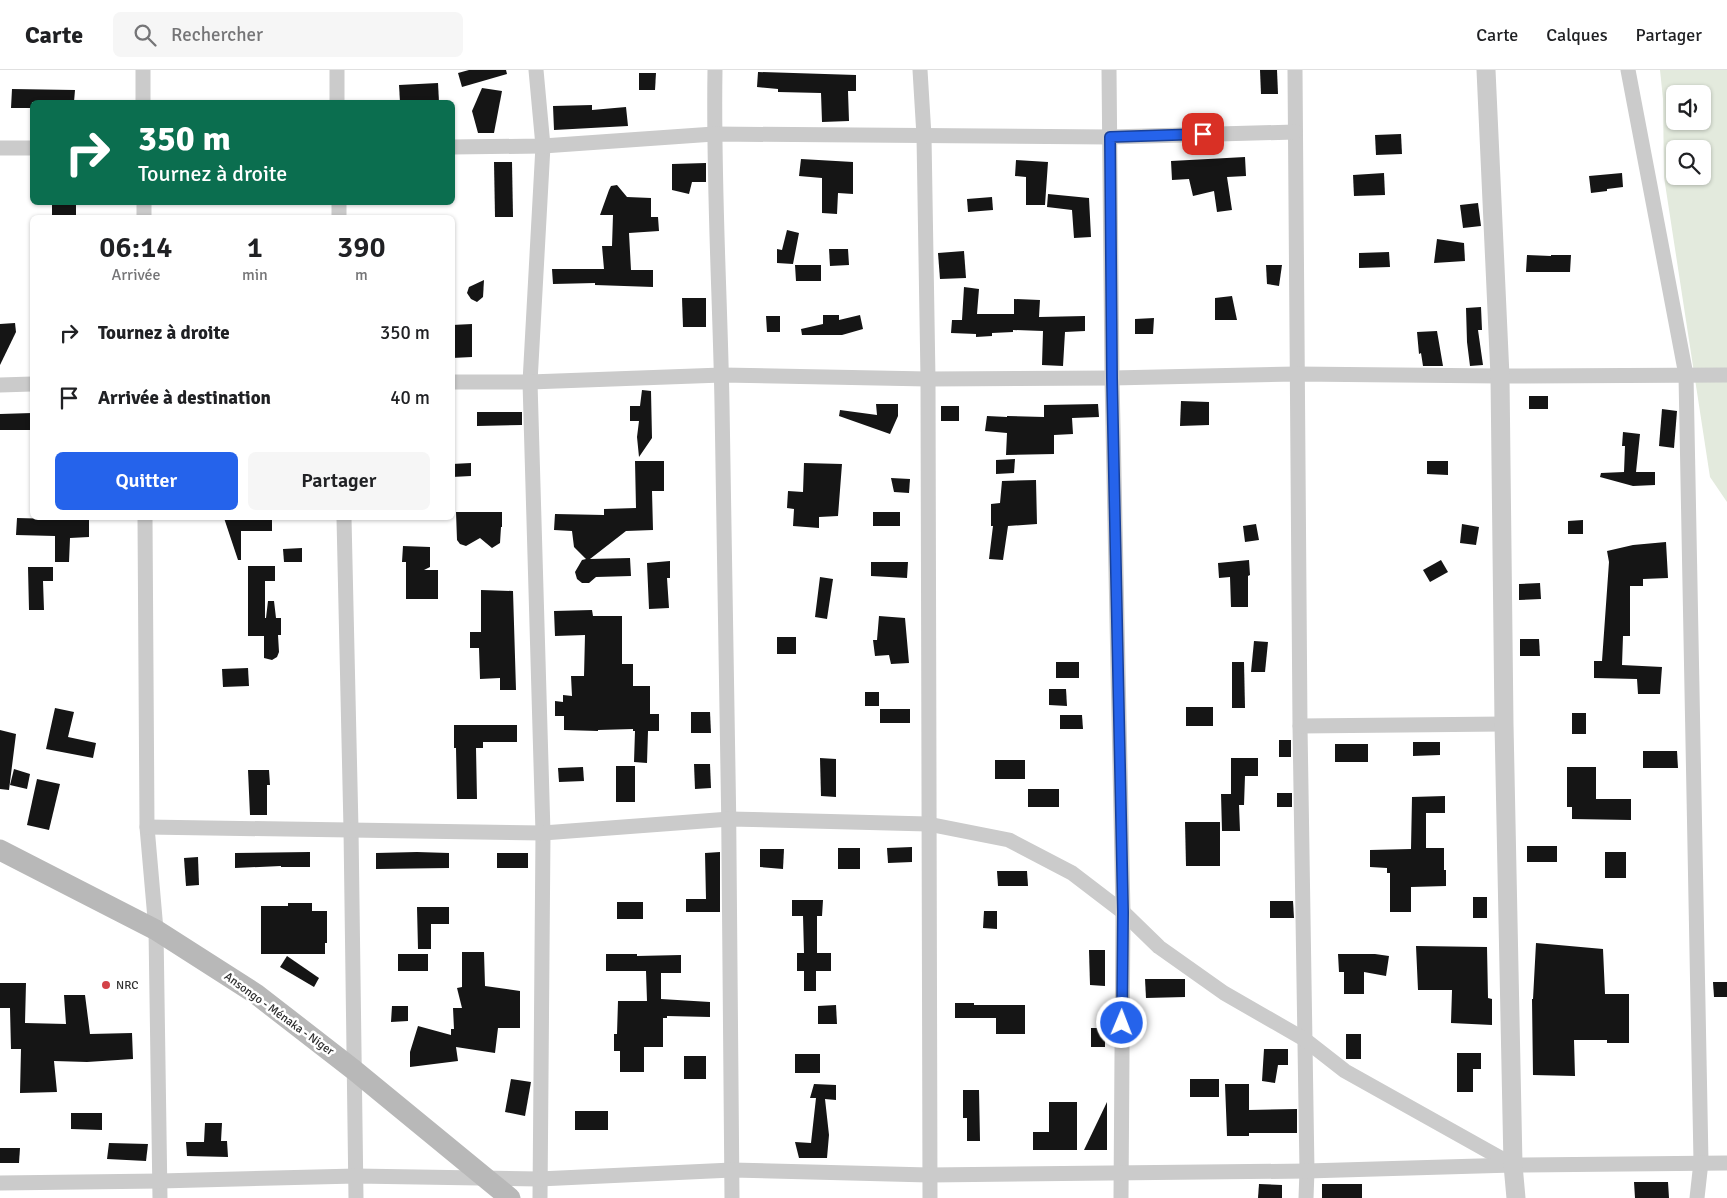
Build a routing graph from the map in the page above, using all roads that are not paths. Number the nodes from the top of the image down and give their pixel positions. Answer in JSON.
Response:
{"nodes":[{"id":1,"x":143,"y":70,"type":"edge"},
{"id":2,"x":337,"y":70,"type":"edge"},
{"id":3,"x":536,"y":70,"type":"edge"},
{"id":4,"x":714,"y":70,"type":"edge"},
{"id":5,"x":920,"y":70,"type":"edge"},
{"id":6,"x":1109,"y":70,"type":"edge"},
{"id":7,"x":1295,"y":70,"type":"edge"},
{"id":8,"x":1486,"y":70,"type":"edge"},
{"id":9,"x":1628,"y":70,"type":"edge"},
{"id":10,"x":143,"y":100,"type":"edge"},
{"id":11,"x":337,"y":100,"type":"edge"},
{"id":12,"x":1295,"y":132,"type":"junction"},
{"id":13,"x":714,"y":134,"type":"junction"},
{"id":14,"x":924,"y":136,"type":"junction"},
{"id":15,"x":1110,"y":137,"type":"junction"},
{"id":16,"x":542,"y":146,"type":"junction"},
{"id":17,"x":455,"y":147,"type":"edge"},
{"id":18,"x":0,"y":148,"type":"edge"},
{"id":19,"x":30,"y":148,"type":"edge"},
{"id":20,"x":1296,"y":374,"type":"junction"},
{"id":21,"x":722,"y":375,"type":"junction"},
{"id":22,"x":1686,"y":375,"type":"junction"},
{"id":23,"x":1727,"y":375,"type":"edge"},
{"id":24,"x":1500,"y":376,"type":"junction"},
{"id":25,"x":1112,"y":378,"type":"junction"},
{"id":26,"x":928,"y":379,"type":"junction"},
{"id":27,"x":455,"y":382,"type":"edge"},
{"id":28,"x":530,"y":382,"type":"junction"},
{"id":29,"x":30,"y":384,"type":"edge"},
{"id":30,"x":0,"y":385,"type":"edge"},
{"id":31,"x":146,"y":520,"type":"edge"},
{"id":32,"x":344,"y":520,"type":"edge"},
{"id":33,"x":1504,"y":724,"type":"junction"},
{"id":34,"x":1300,"y":726,"type":"junction"},
{"id":35,"x":730,"y":819,"type":"junction"},
{"id":36,"x":928,"y":824,"type":"junction"},
{"id":37,"x":147,"y":826,"type":"junction"},
{"id":38,"x":352,"y":829,"type":"junction"},
{"id":39,"x":543,"y":833,"type":"junction"},
{"id":40,"x":0,"y":850,"type":"edge"},
{"id":41,"x":1123,"y":912,"type":"junction"},
{"id":42,"x":156,"y":930,"type":"junction"},
{"id":43,"x":1304,"y":1039,"type":"junction"},
{"id":44,"x":354,"y":1070,"type":"junction"},
{"id":45,"x":1701,"y":1162,"type":"junction"},
{"id":46,"x":1727,"y":1163,"type":"edge"},
{"id":47,"x":1513,"y":1165,"type":"junction"},
{"id":48,"x":732,"y":1170,"type":"junction"},
{"id":49,"x":1307,"y":1171,"type":"junction"},
{"id":50,"x":1121,"y":1172,"type":"junction"},
{"id":51,"x":929,"y":1174,"type":"junction"},
{"id":52,"x":356,"y":1176,"type":"junction"},
{"id":53,"x":486,"y":1178,"type":"junction"},
{"id":54,"x":539,"y":1179,"type":"junction"},
{"id":55,"x":160,"y":1181,"type":"junction"},
{"id":56,"x":0,"y":1183,"type":"edge"},
{"id":57,"x":160,"y":1198,"type":"edge"},
{"id":58,"x":356,"y":1198,"type":"edge"},
{"id":59,"x":510,"y":1198,"type":"edge"},
{"id":60,"x":540,"y":1198,"type":"edge"},
{"id":61,"x":732,"y":1198,"type":"edge"},
{"id":62,"x":930,"y":1198,"type":"edge"},
{"id":63,"x":1121,"y":1198,"type":"edge"},
{"id":64,"x":1306,"y":1198,"type":"edge"},
{"id":65,"x":1516,"y":1198,"type":"edge"},
{"id":66,"x":1524,"y":1198,"type":"edge"},
{"id":67,"x":1697,"y":1198,"type":"edge"}],
"edges":[{"from":1,"to":10,"type":"street"},
{"from":2,"to":11,"type":"street"},
{"from":3,"to":16,"type":"street"},
{"from":4,"to":13,"type":"street"},
{"from":5,"to":14,"type":"street"},
{"from":6,"to":15,"type":"street"},
{"from":7,"to":12,"type":"street"},
{"from":8,"to":24,"type":"street"},
{"from":9,"to":22,"type":"street"},
{"from":12,"to":15,"type":"street"},
{"from":12,"to":20,"type":"street"},
{"from":13,"to":14,"type":"street"},
{"from":13,"to":16,"type":"street"},
{"from":13,"to":21,"type":"street"},
{"from":14,"to":15,"type":"street"},
{"from":14,"to":26,"type":"street"},
{"from":15,"to":25,"type":"street"},
{"from":16,"to":17,"type":"street"},
{"from":16,"to":28,"type":"street"},
{"from":18,"to":19,"type":"street"},
{"from":20,"to":24,"type":"street"},
{"from":20,"to":25,"type":"street"},
{"from":20,"to":34,"type":"street"},
{"from":21,"to":26,"type":"street"},
{"from":21,"to":28,"type":"street"},
{"from":21,"to":35,"type":"street"},
{"from":22,"to":23,"type":"street"},
{"from":22,"to":24,"type":"street"},
{"from":22,"to":45,"type":"street"},
{"from":24,"to":33,"type":"street"},
{"from":25,"to":26,"type":"street"},
{"from":25,"to":41,"type":"street"},
{"from":26,"to":36,"type":"street"},
{"from":27,"to":28,"type":"street"},
{"from":28,"to":39,"type":"street"},
{"from":29,"to":30,"type":"street"},
{"from":31,"to":37,"type":"street"},
{"from":32,"to":38,"type":"street"},
{"from":33,"to":34,"type":"street"},
{"from":33,"to":47,"type":"street"},
{"from":34,"to":43,"type":"street"},
{"from":35,"to":36,"type":"street"},
{"from":35,"to":39,"type":"street"},
{"from":35,"to":48,"type":"street"},
{"from":36,"to":41,"type":"street"},
{"from":36,"to":51,"type":"street"},
{"from":37,"to":38,"type":"street"},
{"from":37,"to":42,"type":"street"},
{"from":38,"to":39,"type":"street"},
{"from":38,"to":44,"type":"street"},
{"from":39,"to":54,"type":"street"},
{"from":40,"to":42,"type":"main road","name":"Ansongo - Ménaka - Niger"},
{"from":41,"to":43,"type":"street"},
{"from":41,"to":50,"type":"street"},
{"from":42,"to":44,"type":"main road","name":"Ansongo - Ménaka - Niger"},
{"from":42,"to":55,"type":"street"},
{"from":43,"to":47,"type":"street"},
{"from":43,"to":49,"type":"street"},
{"from":44,"to":52,"type":"street"},
{"from":44,"to":53,"type":"main road","name":"Ansongo - Ménaka - Niger"},
{"from":45,"to":46,"type":"street"},
{"from":45,"to":47,"type":"street"},
{"from":45,"to":67,"type":"street"},
{"from":47,"to":49,"type":"street"},
{"from":47,"to":65,"type":"street"},
{"from":47,"to":66,"type":"street"},
{"from":48,"to":51,"type":"street"},
{"from":48,"to":54,"type":"street"},
{"from":48,"to":61,"type":"street"},
{"from":49,"to":50,"type":"street"},
{"from":49,"to":64,"type":"street"},
{"from":50,"to":51,"type":"street"},
{"from":50,"to":63,"type":"street"},
{"from":51,"to":62,"type":"street"},
{"from":52,"to":53,"type":"street"},
{"from":52,"to":55,"type":"street"},
{"from":52,"to":58,"type":"street"},
{"from":53,"to":54,"type":"street"},
{"from":53,"to":59,"type":"main road","name":"Ansongo - Ménaka - Niger"},
{"from":54,"to":60,"type":"street"},
{"from":55,"to":56,"type":"street"},
{"from":55,"to":57,"type":"street"}]}
